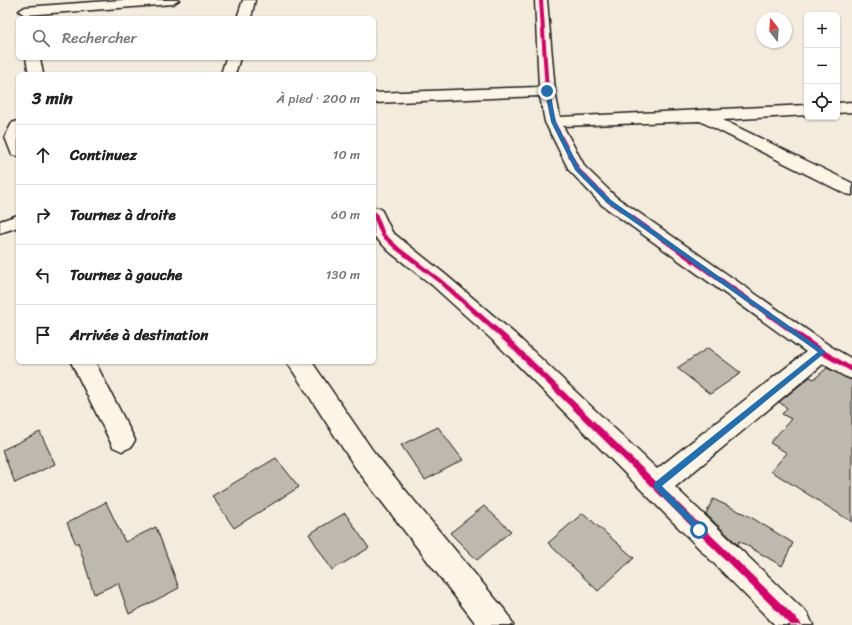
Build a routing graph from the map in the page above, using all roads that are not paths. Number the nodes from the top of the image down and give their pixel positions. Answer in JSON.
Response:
{"nodes":[{"id":1,"x":173,"y":0,"type":"edge"},
{"id":2,"x":249,"y":0,"type":"edge"},
{"id":3,"x":541,"y":0,"type":"edge"},
{"id":4,"x":26,"y":10,"type":"edge"},
{"id":5,"x":245,"y":16,"type":"edge"},
{"id":6,"x":33,"y":60,"type":"edge"},
{"id":7,"x":232,"y":60,"type":"edge"},
{"id":8,"x":36,"y":72,"type":"edge"},
{"id":9,"x":229,"y":72,"type":"edge"},
{"id":10,"x":547,"y":91,"type":"junction"},
{"id":11,"x":376,"y":98,"type":"edge"},
{"id":12,"x":840,"y":108,"type":"edge"},
{"id":13,"x":852,"y":108,"type":"edge"},
{"id":14,"x":804,"y":110,"type":"edge"},
{"id":15,"x":704,"y":116,"type":"junction"},
{"id":16,"x":553,"y":122,"type":"junction"},
{"id":17,"x":16,"y":130,"type":"edge"},
{"id":18,"x":16,"y":145,"type":"edge"},
{"id":19,"x":852,"y":190,"type":"edge"},
{"id":20,"x":376,"y":217,"type":"edge"},
{"id":21,"x":16,"y":222,"type":"edge"},
{"id":22,"x":0,"y":227,"type":"edge"},
{"id":23,"x":822,"y":352,"type":"junction"},
{"id":24,"x":83,"y":364,"type":"edge"},
{"id":25,"x":300,"y":364,"type":"edge"},
{"id":26,"x":852,"y":370,"type":"edge"},
{"id":27,"x":122,"y":440,"type":"dead end"},
{"id":28,"x":656,"y":486,"type":"junction"},
{"id":29,"x":497,"y":625,"type":"edge"},
{"id":30,"x":797,"y":625,"type":"edge"}],
"edges":[{"from":1,"to":4,"type":"street"},
{"from":2,"to":5,"type":"street"},
{"from":3,"to":10,"type":"street"},
{"from":6,"to":8,"type":"street"},
{"from":7,"to":9,"type":"street"},
{"from":10,"to":11,"type":"street"},
{"from":10,"to":16,"type":"street"},
{"from":12,"to":13,"type":"street"},
{"from":14,"to":15,"type":"street"},
{"from":15,"to":16,"type":"street"},
{"from":15,"to":19,"type":"street"},
{"from":16,"to":23,"type":"street"},
{"from":17,"to":18,"type":"street"},
{"from":20,"to":28,"type":"street"},
{"from":21,"to":22,"type":"street"},
{"from":23,"to":26,"type":"street"},
{"from":23,"to":28,"type":"street"},
{"from":24,"to":27,"type":"street"},
{"from":25,"to":29,"type":"street"},
{"from":28,"to":30,"type":"street"}]}
